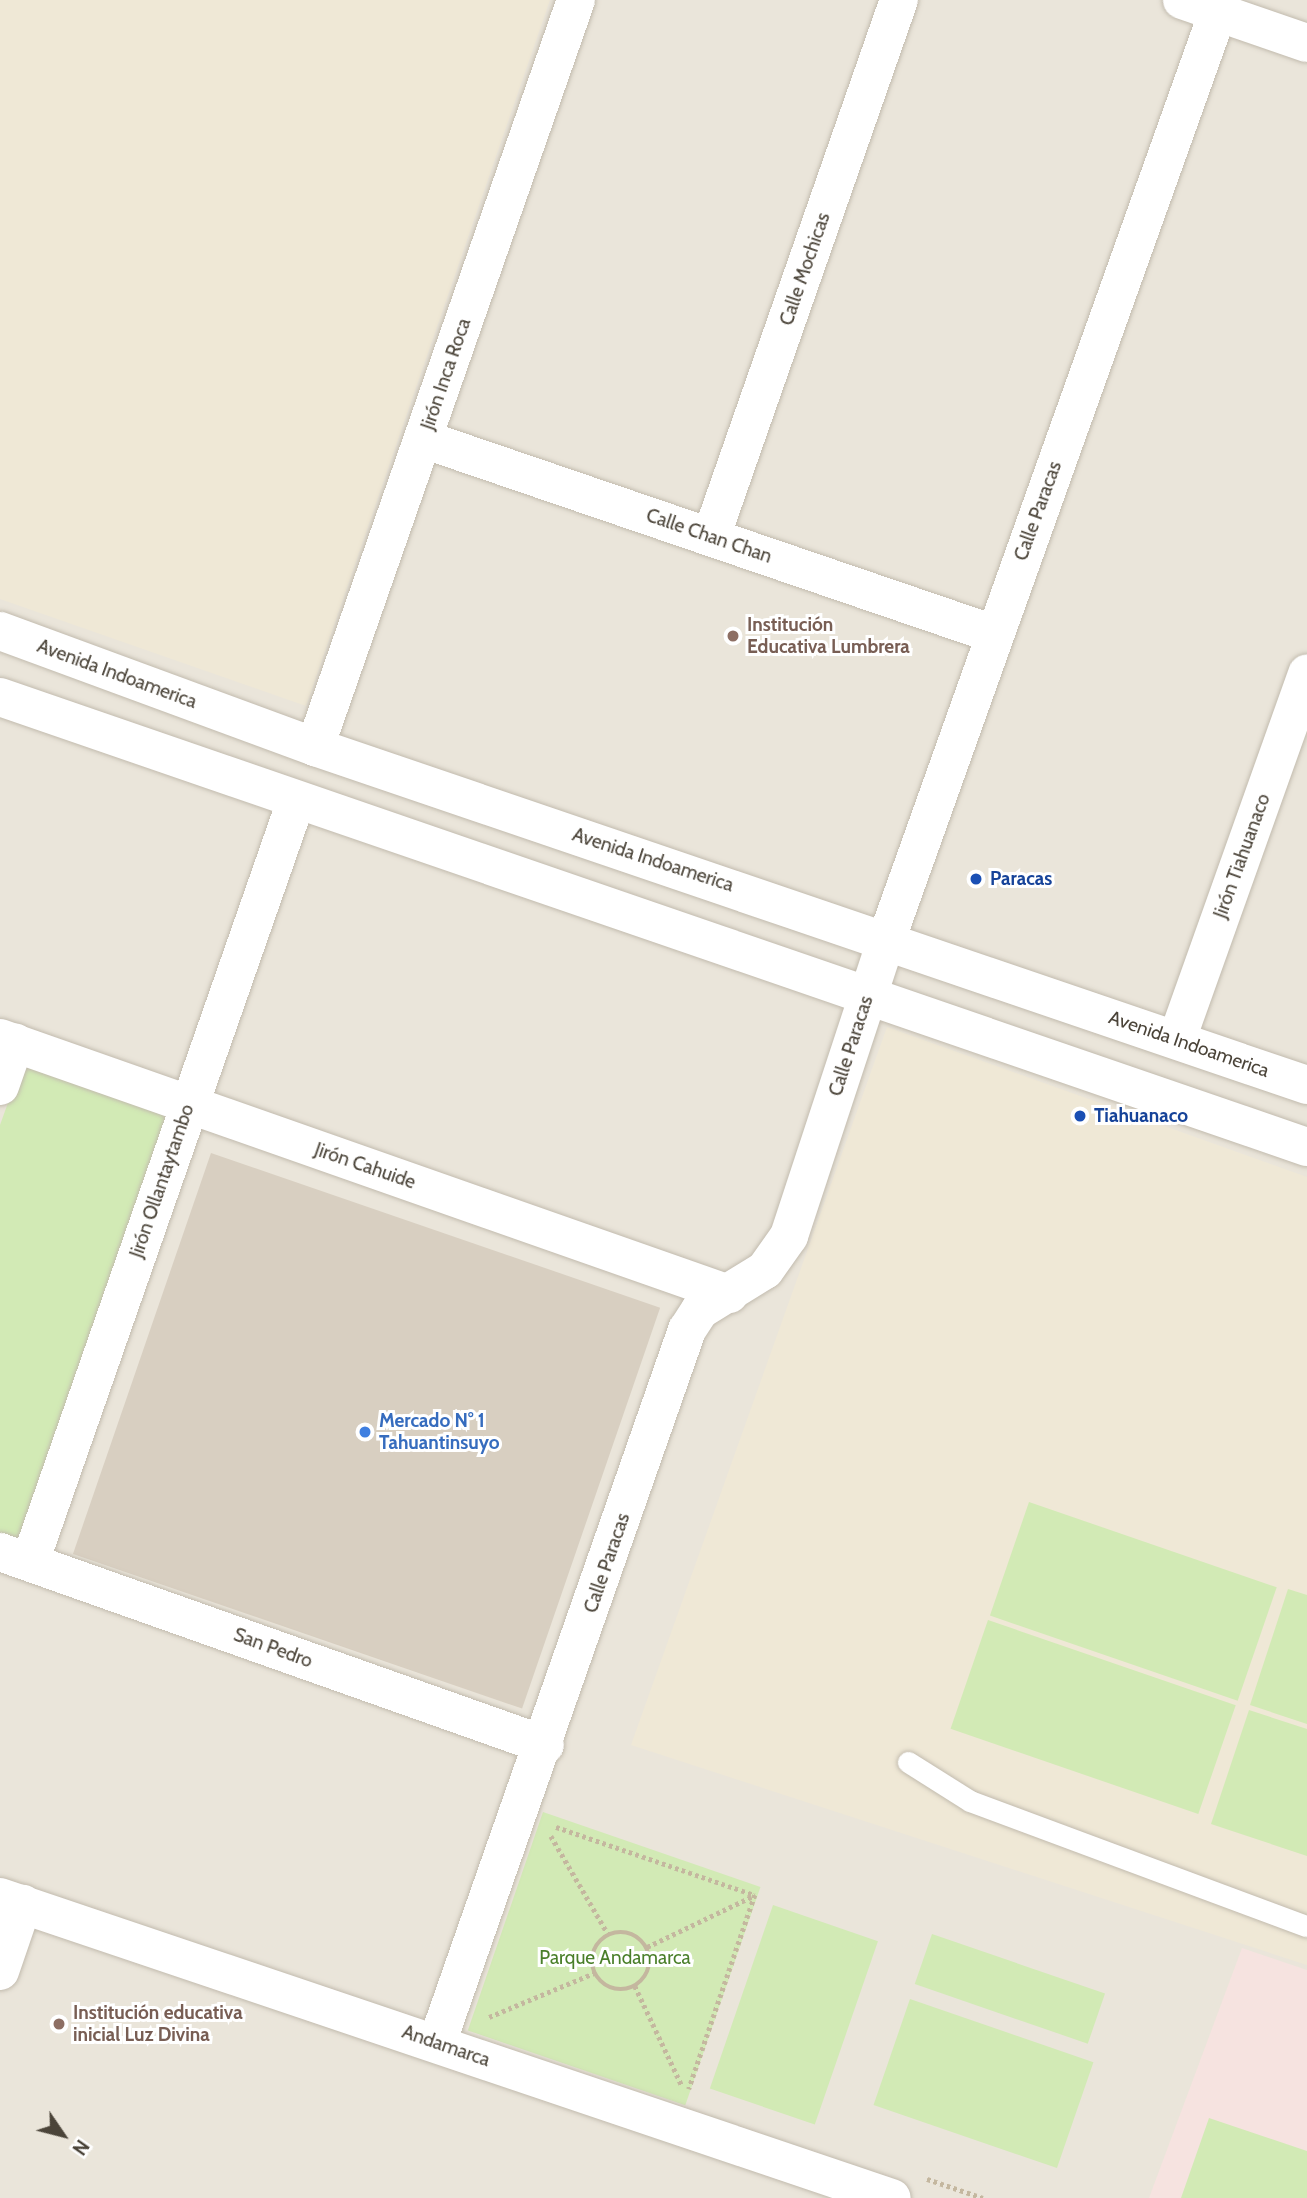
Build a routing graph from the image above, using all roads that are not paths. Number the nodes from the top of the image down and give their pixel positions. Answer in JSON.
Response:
{"nodes":[{"id":1,"x":576,"y":0,"type":"edge"},
{"id":2,"x":899,"y":0,"type":"edge"},
{"id":3,"x":1182,"y":0,"type":"edge"},
{"id":4,"x":1218,"y":12,"type":"junction"},
{"id":5,"x":1307,"y":43,"type":"edge"},
{"id":6,"x":423,"y":439,"type":"junction"},
{"id":7,"x":711,"y":537,"type":"junction"},
{"id":8,"x":0,"y":631,"type":"edge"},
{"id":9,"x":994,"y":634,"type":"junction"},
{"id":10,"x":0,"y":659,"type":"edge"},
{"id":11,"x":1307,"y":673,"type":"edge"},
{"id":12,"x":0,"y":697,"type":"edge"},
{"id":13,"x":1296,"y":741,"type":"edge"},
{"id":14,"x":300,"y":742,"type":"junction"},
{"id":15,"x":296,"y":801,"type":"junction"},
{"id":16,"x":887,"y":938,"type":"junction"},
{"id":17,"x":868,"y":993,"type":"junction"},
{"id":18,"x":1177,"y":1039,"type":"junction"},
{"id":19,"x":8,"y":1041,"type":"edge"},
{"id":20,"x":1307,"y":1085,"type":"edge"},
{"id":21,"x":0,"y":1086,"type":"edge"},
{"id":22,"x":189,"y":1104,"type":"junction"},
{"id":23,"x":1307,"y":1147,"type":"edge"},
{"id":24,"x":729,"y":1294,"type":"junction"},
{"id":25,"x":15,"y":1557,"type":"edge"},
{"id":26,"x":545,"y":1745,"type":"junction"},
{"id":27,"x":908,"y":1762,"type":"dead end"},
{"id":28,"x":11,"y":1900,"type":"edge"},
{"id":29,"x":1307,"y":1926,"type":"edge"},
{"id":30,"x":0,"y":1971,"type":"edge"},
{"id":31,"x":437,"y":2043,"type":"junction"},
{"id":32,"x":891,"y":2198,"type":"edge"}],
"edges":[{"from":1,"to":6,"type":"street","name":"Jirón Inca Roca"},
{"from":2,"to":7,"type":"street","name":"Calle Mochicas"},
{"from":3,"to":4,"type":"street"},
{"from":4,"to":5,"type":"street"},
{"from":4,"to":9,"type":"street","name":"Calle Paracas"},
{"from":6,"to":7,"type":"street","name":"Calle Chan Chan"},
{"from":6,"to":14,"type":"street","name":"Jirón Inca Roca"},
{"from":7,"to":9,"type":"street","name":"Calle Chan Chan"},
{"from":8,"to":14,"type":"street","name":"Avenida Indoamerica"},
{"from":9,"to":16,"type":"street","name":"Calle Paracas"},
{"from":10,"to":14,"type":"street"},
{"from":11,"to":13,"type":"street","name":"Jirón Tiahuanaco"},
{"from":12,"to":15,"type":"street"},
{"from":13,"to":18,"type":"street","name":"Jirón Tiahuanaco"},
{"from":14,"to":16,"type":"street","name":"Avenida Indoamerica"},
{"from":15,"to":17,"type":"street"},
{"from":15,"to":22,"type":"street","name":"Jirón Ollantaytambo"},
{"from":16,"to":17,"type":"street","name":"Calle Paracas"},
{"from":16,"to":18,"type":"street","name":"Avenida Indoamerica"},
{"from":17,"to":23,"type":"street"},
{"from":17,"to":24,"type":"street","name":"Calle Paracas"},
{"from":18,"to":20,"type":"street","name":"Avenida Indoamerica"},
{"from":19,"to":21,"type":"street"},
{"from":19,"to":22,"type":"street","name":"Jirón Cahuide"},
{"from":22,"to":24,"type":"street","name":"Jirón Cahuide"},
{"from":22,"to":25,"type":"street","name":"Jirón Ollantaytambo"},
{"from":24,"to":26,"type":"street","name":"Calle Paracas"},
{"from":25,"to":26,"type":"street","name":"San Pedro"},
{"from":26,"to":31,"type":"street","name":"Calle Paracas"},
{"from":27,"to":29,"type":"lane"},
{"from":28,"to":30,"type":"street"},
{"from":28,"to":31,"type":"street","name":"Andamarca"},
{"from":31,"to":32,"type":"street","name":"Andamarca"}]}
